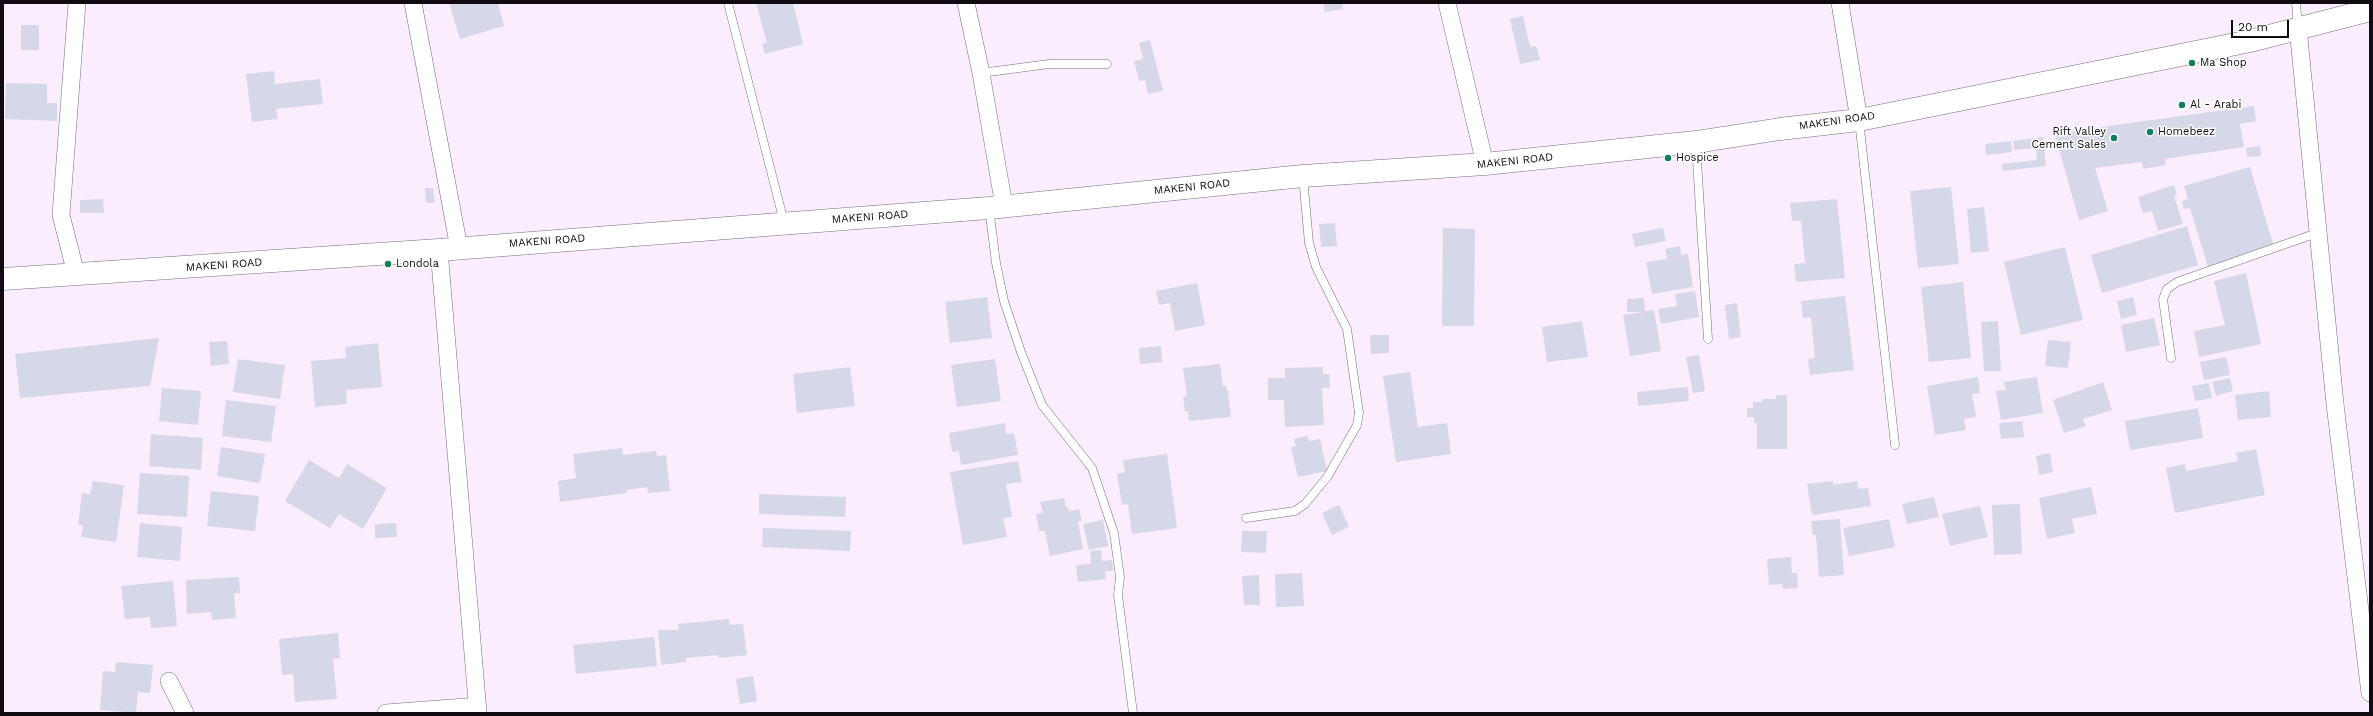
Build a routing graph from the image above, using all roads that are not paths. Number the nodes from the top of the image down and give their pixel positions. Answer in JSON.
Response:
{"nodes":[{"id":1,"x":77,"y":3,"type":"edge"},
{"id":2,"x":413,"y":3,"type":"edge"},
{"id":3,"x":728,"y":3,"type":"edge"},
{"id":4,"x":966,"y":3,"type":"edge"},
{"id":5,"x":1447,"y":3,"type":"edge"},
{"id":6,"x":1840,"y":3,"type":"edge"},
{"id":7,"x":2296,"y":3,"type":"edge"},
{"id":8,"x":2370,"y":10,"type":"edge"},
{"id":9,"x":2298,"y":28,"type":"junction"},
{"id":10,"x":1107,"y":64,"type":"dead end"},
{"id":11,"x":981,"y":73,"type":"junction"},
{"id":12,"x":1859,"y":120,"type":"junction"},
{"id":13,"x":1696,"y":142,"type":"junction"},
{"id":14,"x":1484,"y":164,"type":"junction"},
{"id":15,"x":1303,"y":176,"type":"junction"},
{"id":16,"x":997,"y":207,"type":"junction"},
{"id":17,"x":784,"y":223,"type":"junction"},
{"id":18,"x":2317,"y":233,"type":"junction"},
{"id":19,"x":449,"y":249,"type":"junction"},
{"id":20,"x":76,"y":274,"type":"junction"},
{"id":21,"x":3,"y":279,"type":"edge"},
{"id":22,"x":1708,"y":339,"type":"dead end"},
{"id":23,"x":2171,"y":358,"type":"dead end"},
{"id":24,"x":1895,"y":445,"type":"dead end"},
{"id":25,"x":1246,"y":518,"type":"dead end"},
{"id":26,"x":169,"y":682,"type":"dead end"},
{"id":27,"x":2370,"y":693,"type":"edge"},
{"id":28,"x":478,"y":710,"type":"edge"},
{"id":29,"x":186,"y":713,"type":"edge"},
{"id":30,"x":386,"y":713,"type":"edge"},
{"id":31,"x":1133,"y":713,"type":"edge"}],
"edges":[{"from":1,"to":20,"type":"street"},
{"from":2,"to":19,"type":"street"},
{"from":3,"to":17,"type":"lane"},
{"from":4,"to":11,"type":"street"},
{"from":5,"to":14,"type":"street"},
{"from":6,"to":12,"type":"street"},
{"from":7,"to":9,"type":"lane"},
{"from":8,"to":9,"type":"main road","name":"MAKENI ROAD"},
{"from":9,"to":12,"type":"main road","name":"MAKENI ROAD"},
{"from":9,"to":18,"type":"street"},
{"from":10,"to":11,"type":"lane"},
{"from":11,"to":16,"type":"street"},
{"from":12,"to":13,"type":"main road","name":"MAKENI ROAD"},
{"from":12,"to":24,"type":"lane"},
{"from":13,"to":14,"type":"main road","name":"MAKENI ROAD"},
{"from":13,"to":22,"type":"lane"},
{"from":14,"to":15,"type":"main road","name":"MAKENI ROAD"},
{"from":15,"to":16,"type":"main road","name":"MAKENI ROAD"},
{"from":15,"to":25,"type":"lane"},
{"from":16,"to":17,"type":"main road","name":"MAKENI ROAD"},
{"from":16,"to":31,"type":"lane"},
{"from":17,"to":19,"type":"main road","name":"MAKENI ROAD"},
{"from":18,"to":23,"type":"lane"},
{"from":18,"to":27,"type":"street"},
{"from":19,"to":20,"type":"main road","name":"MAKENI ROAD"},
{"from":19,"to":28,"type":"street"},
{"from":20,"to":21,"type":"main road","name":"MAKENI ROAD"},
{"from":26,"to":29,"type":"street"},
{"from":28,"to":30,"type":"street"}]}
